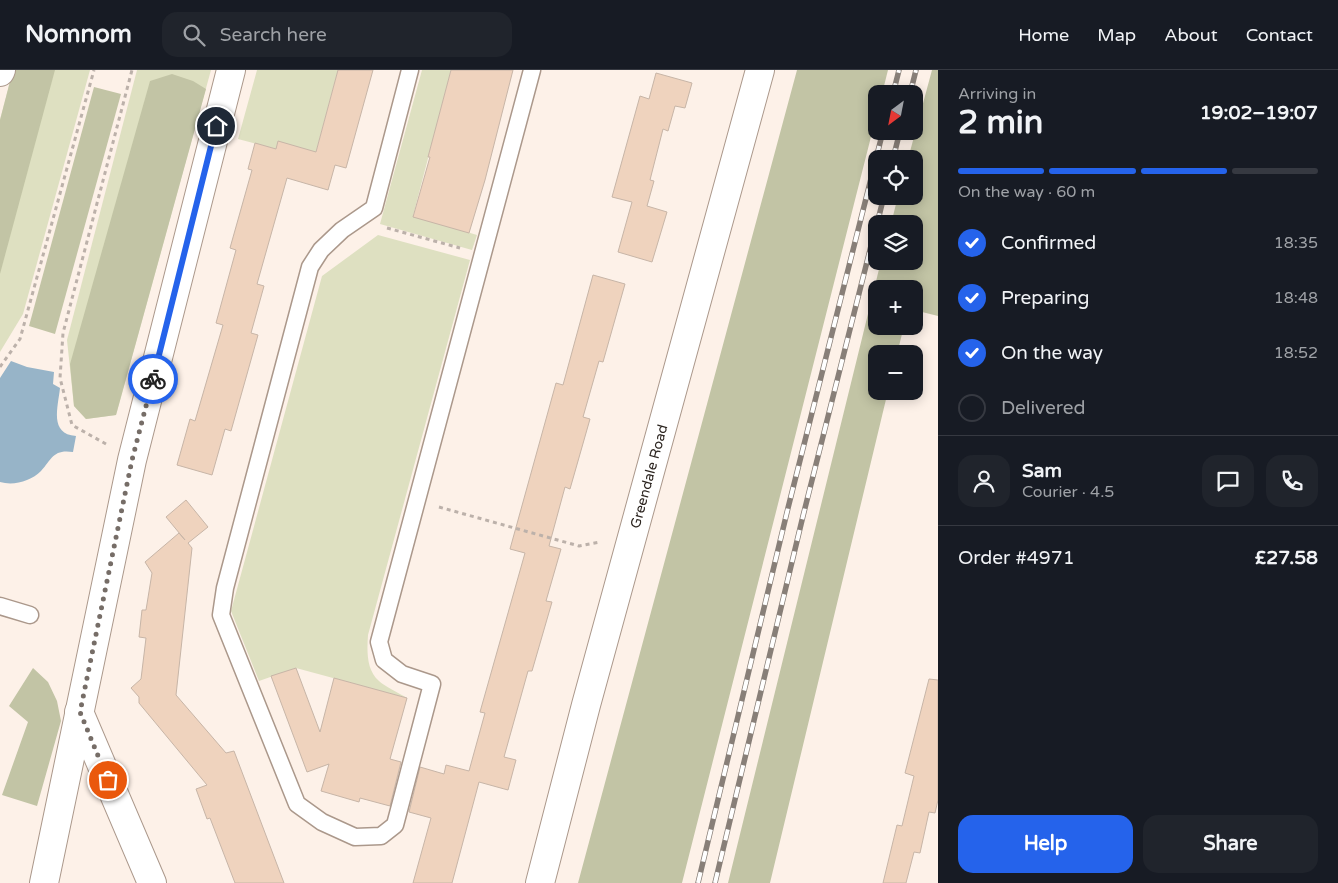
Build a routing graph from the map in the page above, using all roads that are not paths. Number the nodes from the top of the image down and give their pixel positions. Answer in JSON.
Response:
{"nodes":[{"id":1,"x":231,"y":70,"type":"edge"},
{"id":2,"x":410,"y":70,"type":"edge"},
{"id":3,"x":532,"y":70,"type":"edge"},
{"id":4,"x":760,"y":70,"type":"edge"},
{"id":5,"x":0,"y":606,"type":"edge"},
{"id":6,"x":30,"y":615,"type":"dead end"},
{"id":7,"x":80,"y":712,"type":"junction"},
{"id":8,"x":44,"y":883,"type":"edge"},
{"id":9,"x":152,"y":883,"type":"edge"},
{"id":10,"x":540,"y":883,"type":"edge"}],
"edges":[{"from":1,"to":7,"type":"street"},
{"from":2,"to":3,"type":"lane"},
{"from":4,"to":10,"type":"street","name":"Greendale Road"},
{"from":5,"to":6,"type":"lane"},
{"from":7,"to":8,"type":"street"},
{"from":7,"to":9,"type":"street"}]}
